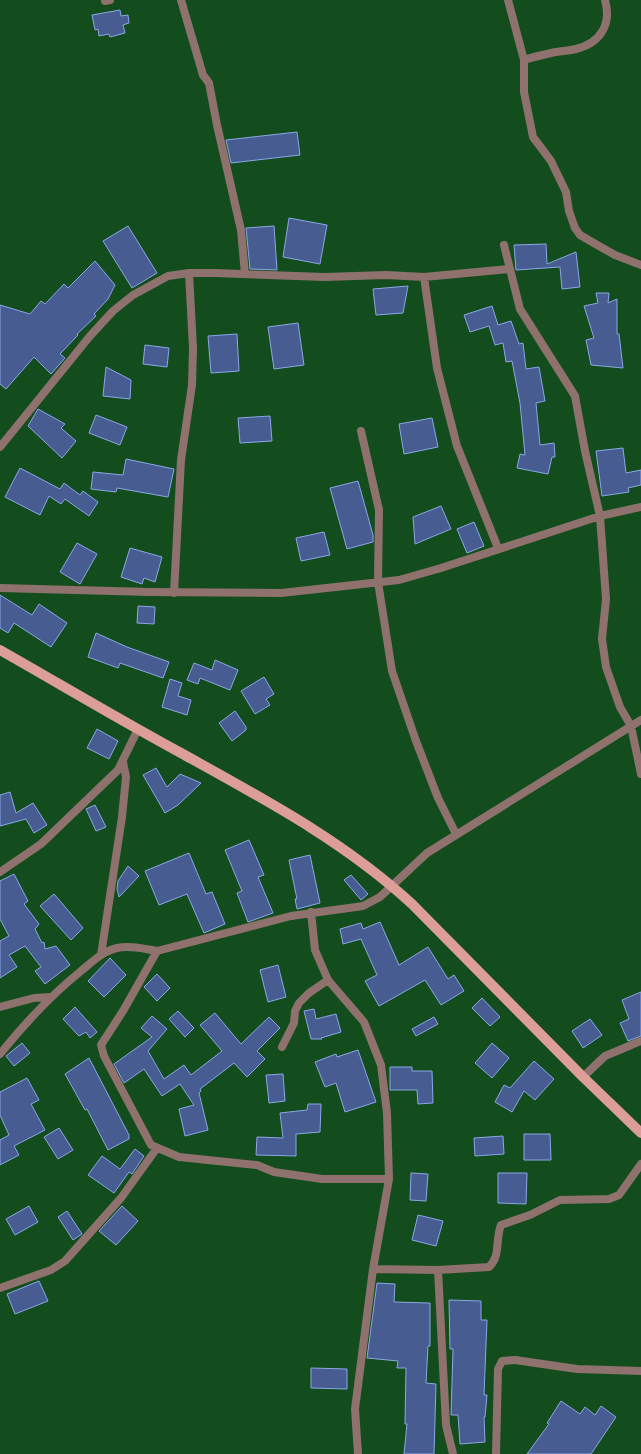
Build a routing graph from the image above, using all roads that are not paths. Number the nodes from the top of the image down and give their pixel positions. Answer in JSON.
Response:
{"nodes":[{"id":1,"x":181,"y":0,"type":"edge"},
{"id":2,"x":508,"y":0,"type":"edge"},
{"id":3,"x":605,"y":0,"type":"edge"},
{"id":4,"x":524,"y":60,"type":"junction"},
{"id":5,"x":504,"y":246,"type":"dead end"},
{"id":6,"x":641,"y":265,"type":"edge"},
{"id":7,"x":509,"y":269,"type":"junction"},
{"id":8,"x":189,"y":273,"type":"junction"},
{"id":9,"x":245,"y":274,"type":"junction"},
{"id":10,"x":424,"y":277,"type":"junction"},
{"id":11,"x":361,"y":431,"type":"dead end"},
{"id":12,"x":0,"y":447,"type":"edge"},
{"id":13,"x":641,"y":507,"type":"edge"},
{"id":14,"x":600,"y":516,"type":"junction"},
{"id":15,"x":498,"y":548,"type":"junction"},
{"id":16,"x":378,"y":582,"type":"junction"},
{"id":17,"x":0,"y":588,"type":"edge"},
{"id":18,"x":174,"y":593,"type":"junction"},
{"id":19,"x":0,"y":650,"type":"edge"},
{"id":20,"x":641,"y":720,"type":"edge"},
{"id":21,"x":631,"y":726,"type":"junction"},
{"id":22,"x":138,"y":729,"type":"junction"},
{"id":23,"x":123,"y":762,"type":"junction"},
{"id":24,"x":641,"y":774,"type":"edge"},
{"id":25,"x":456,"y":834,"type":"junction"},
{"id":26,"x":0,"y":872,"type":"edge"},
{"id":27,"x":392,"y":886,"type":"junction"},
{"id":28,"x":311,"y":912,"type":"junction"},
{"id":29,"x":157,"y":951,"type":"junction"},
{"id":30,"x":101,"y":954,"type":"junction"},
{"id":31,"x":328,"y":980,"type":"junction"},
{"id":32,"x":50,"y":997,"type":"junction"},
{"id":33,"x":0,"y":1007,"type":"edge"},
{"id":34,"x":641,"y":1040,"type":"edge"},
{"id":35,"x":282,"y":1047,"type":"dead end"},
{"id":36,"x":0,"y":1054,"type":"edge"},
{"id":37,"x":583,"y":1077,"type":"junction"},
{"id":38,"x":641,"y":1132,"type":"edge"},
{"id":39,"x":157,"y":1148,"type":"junction"},
{"id":40,"x":641,"y":1164,"type":"edge"},
{"id":41,"x":389,"y":1179,"type":"junction"},
{"id":42,"x":373,"y":1269,"type":"junction"},
{"id":43,"x":438,"y":1270,"type":"junction"},
{"id":44,"x":0,"y":1288,"type":"edge"},
{"id":45,"x":641,"y":1372,"type":"edge"},
{"id":46,"x":358,"y":1454,"type":"edge"},
{"id":47,"x":453,"y":1454,"type":"edge"},
{"id":48,"x":496,"y":1454,"type":"edge"}],
"edges":[{"from":1,"to":9,"type":"street"},
{"from":2,"to":4,"type":"street"},
{"from":3,"to":4,"type":"street"},
{"from":4,"to":6,"type":"street"},
{"from":5,"to":7,"type":"street"},
{"from":7,"to":10,"type":"street"},
{"from":7,"to":14,"type":"street"},
{"from":8,"to":9,"type":"street"},
{"from":8,"to":12,"type":"street"},
{"from":8,"to":18,"type":"street"},
{"from":9,"to":10,"type":"street"},
{"from":10,"to":15,"type":"street"},
{"from":11,"to":16,"type":"street"},
{"from":13,"to":14,"type":"street"},
{"from":14,"to":15,"type":"street"},
{"from":14,"to":21,"type":"street"},
{"from":15,"to":16,"type":"street"},
{"from":16,"to":18,"type":"street"},
{"from":16,"to":25,"type":"street"},
{"from":17,"to":18,"type":"street"},
{"from":19,"to":22,"type":"main road"},
{"from":20,"to":21,"type":"street"},
{"from":21,"to":24,"type":"street"},
{"from":21,"to":25,"type":"street"},
{"from":22,"to":23,"type":"street"},
{"from":22,"to":27,"type":"main road"},
{"from":23,"to":26,"type":"street"},
{"from":23,"to":30,"type":"street"},
{"from":25,"to":27,"type":"street"},
{"from":27,"to":28,"type":"street"},
{"from":27,"to":37,"type":"main road"},
{"from":28,"to":29,"type":"street"},
{"from":28,"to":31,"type":"street"},
{"from":29,"to":30,"type":"street"},
{"from":29,"to":39,"type":"street"},
{"from":30,"to":32,"type":"street"},
{"from":31,"to":35,"type":"street"},
{"from":31,"to":41,"type":"street"},
{"from":32,"to":33,"type":"street"},
{"from":32,"to":36,"type":"street"},
{"from":34,"to":37,"type":"street"},
{"from":37,"to":38,"type":"main road"},
{"from":39,"to":41,"type":"street"},
{"from":39,"to":44,"type":"street"},
{"from":40,"to":43,"type":"street"},
{"from":41,"to":42,"type":"street"},
{"from":42,"to":43,"type":"street"},
{"from":42,"to":46,"type":"street"},
{"from":43,"to":47,"type":"street"},
{"from":45,"to":48,"type":"street"}]}
